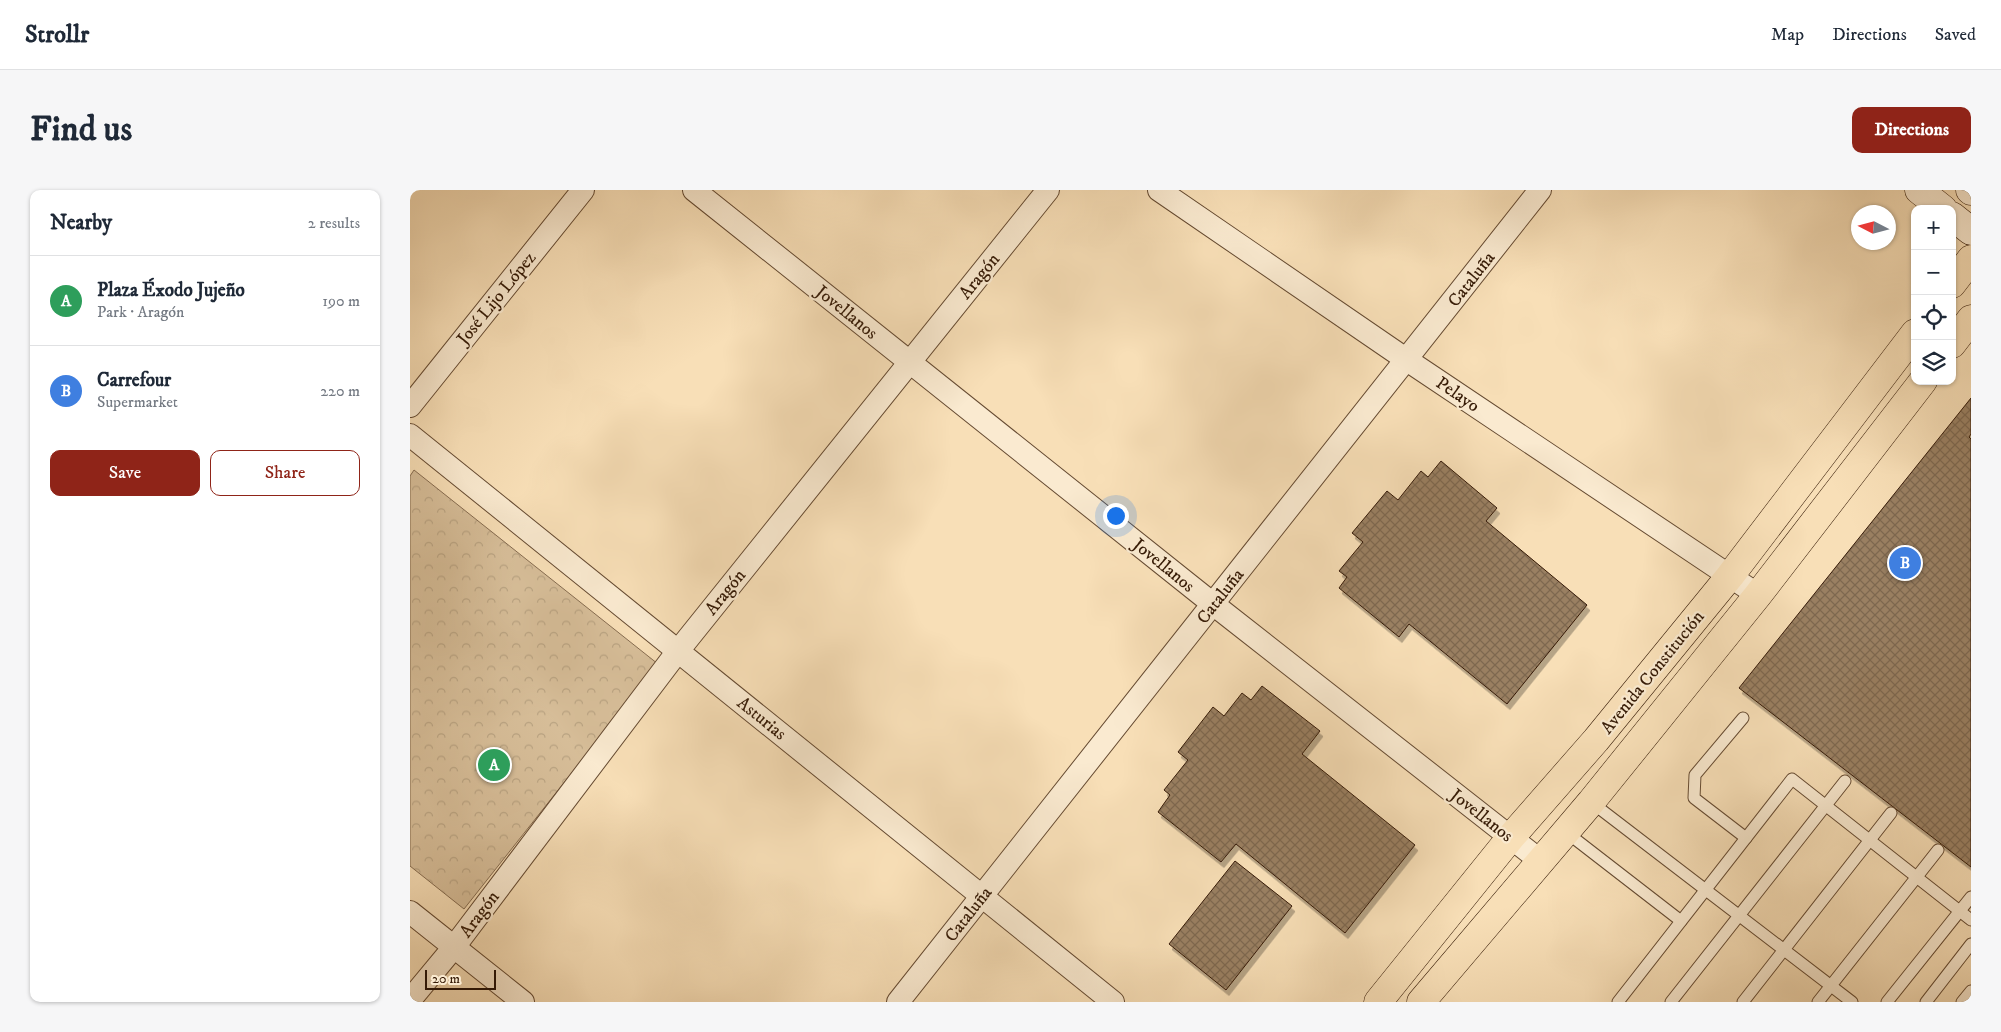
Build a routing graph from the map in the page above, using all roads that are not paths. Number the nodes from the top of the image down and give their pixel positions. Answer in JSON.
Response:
{"nodes":[{"id":1,"x":582,"y":190,"type":"edge"},
{"id":2,"x":694,"y":190,"type":"edge"},
{"id":3,"x":1048,"y":190,"type":"edge"},
{"id":4,"x":1159,"y":190,"type":"edge"},
{"id":5,"x":1540,"y":190,"type":"edge"},
{"id":6,"x":1919,"y":190,"type":"edge"},
{"id":7,"x":1938,"y":205,"type":"edge"},
{"id":8,"x":1956,"y":219,"type":"edge"},
{"id":9,"x":1971,"y":231,"type":"edge"},
{"id":10,"x":1971,"y":259,"type":"edge"},
{"id":11,"x":1956,"y":279,"type":"edge"},
{"id":12,"x":1971,"y":319,"type":"edge"},
{"id":13,"x":1911,"y":338,"type":"edge"},
{"id":14,"x":1955,"y":340,"type":"edge"},
{"id":15,"x":1407,"y":360,"type":"junction"},
{"id":16,"x":910,"y":362,"type":"junction"},
{"id":17,"x":1920,"y":385,"type":"edge"},
{"id":18,"x":410,"y":406,"type":"edge"},
{"id":19,"x":410,"y":436,"type":"edge"},
{"id":20,"x":1730,"y":576,"type":"junction"},
{"id":21,"x":1758,"y":595,"type":"junction"},
{"id":22,"x":1213,"y":604,"type":"junction"},
{"id":23,"x":678,"y":651,"type":"junction"},
{"id":24,"x":1743,"y":718,"type":"dead end"},
{"id":25,"x":1845,"y":781,"type":"dead end"},
{"id":26,"x":1591,"y":802,"type":"junction"},
{"id":27,"x":1826,"y":805,"type":"junction"},
{"id":28,"x":1891,"y":813,"type":"dead end"},
{"id":29,"x":1566,"y":832,"type":"junction"},
{"id":30,"x":1510,"y":837,"type":"junction"},
{"id":31,"x":1746,"y":838,"type":"junction"},
{"id":32,"x":1870,"y":840,"type":"junction"},
{"id":33,"x":1938,"y":850,"type":"dead end"},
{"id":34,"x":1542,"y":862,"type":"junction"},
{"id":35,"x":1917,"y":877,"type":"junction"},
{"id":36,"x":1706,"y":890,"type":"junction"},
{"id":37,"x":982,"y":896,"type":"junction"},
{"id":38,"x":1971,"y":897,"type":"edge"},
{"id":39,"x":1960,"y":911,"type":"junction"},
{"id":40,"x":410,"y":912,"type":"edge"},
{"id":41,"x":1739,"y":915,"type":"junction"},
{"id":42,"x":1971,"y":920,"type":"edge"},
{"id":43,"x":1681,"y":921,"type":"junction"},
{"id":44,"x":1971,"y":944,"type":"edge"},
{"id":45,"x":454,"y":947,"type":"junction"},
{"id":46,"x":1784,"y":949,"type":"junction"},
{"id":47,"x":1831,"y":986,"type":"junction"},
{"id":48,"x":1971,"y":991,"type":"edge"},
{"id":49,"x":410,"y":1000,"type":"edge"},
{"id":50,"x":523,"y":1002,"type":"edge"},
{"id":51,"x":898,"y":1002,"type":"edge"},
{"id":52,"x":1113,"y":1002,"type":"edge"},
{"id":53,"x":1378,"y":1002,"type":"edge"},
{"id":54,"x":1421,"y":1002,"type":"edge"},
{"id":55,"x":1618,"y":1002,"type":"edge"},
{"id":56,"x":1671,"y":1002,"type":"edge"},
{"id":57,"x":1743,"y":1002,"type":"edge"},
{"id":58,"x":1818,"y":1002,"type":"edge"},
{"id":59,"x":1852,"y":1002,"type":"edge"},
{"id":60,"x":1888,"y":1002,"type":"edge"},
{"id":61,"x":1926,"y":1002,"type":"edge"},
{"id":62,"x":1962,"y":1002,"type":"edge"}],
"edges":[{"from":1,"to":18,"type":"street","name":"José Lijo López"},
{"from":2,"to":16,"type":"street","name":"Jovellanos"},
{"from":3,"to":16,"type":"street","name":"Aragón"},
{"from":4,"to":15,"type":"street","name":"Pelayo"},
{"from":5,"to":15,"type":"street","name":"Cataluña"},
{"from":6,"to":7,"type":"main road"},
{"from":8,"to":9,"type":"main road"},
{"from":10,"to":11,"type":"main road"},
{"from":12,"to":14,"type":"main road"},
{"from":13,"to":20,"type":"main road","name":"Avenida Constitución"},
{"from":15,"to":20,"type":"street","name":"Pelayo"},
{"from":15,"to":22,"type":"street","name":"Cataluña"},
{"from":16,"to":22,"type":"street","name":"Jovellanos"},
{"from":16,"to":23,"type":"street","name":"Aragón"},
{"from":17,"to":21,"type":"main road","name":"Avenida Constitución"},
{"from":19,"to":23,"type":"street","name":"Asturias"},
{"from":20,"to":21,"type":"street","name":"Pelayo"},
{"from":20,"to":30,"type":"main road","name":"Avenida Constitución"},
{"from":21,"to":26,"type":"main road","name":"Avenida Constitución"},
{"from":22,"to":30,"type":"street","name":"Jovellanos"},
{"from":22,"to":37,"type":"street","name":"Cataluña"},
{"from":23,"to":37,"type":"street","name":"Asturias"},
{"from":23,"to":45,"type":"street","name":"Aragón"},
{"from":24,"to":31,"type":"lane"},
{"from":25,"to":27,"type":"lane"},
{"from":26,"to":29,"type":"main road","name":"Avenida Constitución"},
{"from":26,"to":36,"type":"lane"},
{"from":27,"to":31,"type":"lane"},
{"from":27,"to":32,"type":"lane"},
{"from":27,"to":41,"type":"lane"},
{"from":28,"to":32,"type":"lane"},
{"from":29,"to":34,"type":"main road","name":"Avenida Constitución"},
{"from":29,"to":43,"type":"lane"},
{"from":30,"to":34,"type":"street","name":"Jovellanos"},
{"from":30,"to":53,"type":"main road","name":"Avenida Constitución"},
{"from":31,"to":36,"type":"lane"},
{"from":32,"to":35,"type":"lane"},
{"from":32,"to":46,"type":"lane"},
{"from":33,"to":35,"type":"lane"},
{"from":34,"to":54,"type":"main road","name":"Avenida Constitución"},
{"from":35,"to":39,"type":"lane"},
{"from":35,"to":47,"type":"lane"},
{"from":36,"to":41,"type":"lane"},
{"from":36,"to":43,"type":"lane"},
{"from":37,"to":51,"type":"street","name":"Cataluña"},
{"from":37,"to":52,"type":"street","name":"Asturias"},
{"from":38,"to":39,"type":"lane"},
{"from":39,"to":42,"type":"lane"},
{"from":39,"to":60,"type":"lane"},
{"from":40,"to":45,"type":"street"},
{"from":41,"to":46,"type":"lane"},
{"from":41,"to":56,"type":"lane"},
{"from":43,"to":55,"type":"lane"},
{"from":44,"to":61,"type":"lane"},
{"from":45,"to":49,"type":"street","name":"Aragón"},
{"from":45,"to":50,"type":"street"},
{"from":46,"to":47,"type":"lane"},
{"from":46,"to":57,"type":"lane"},
{"from":47,"to":58,"type":"lane"},
{"from":47,"to":59,"type":"lane"},
{"from":48,"to":62,"type":"lane"}]}
